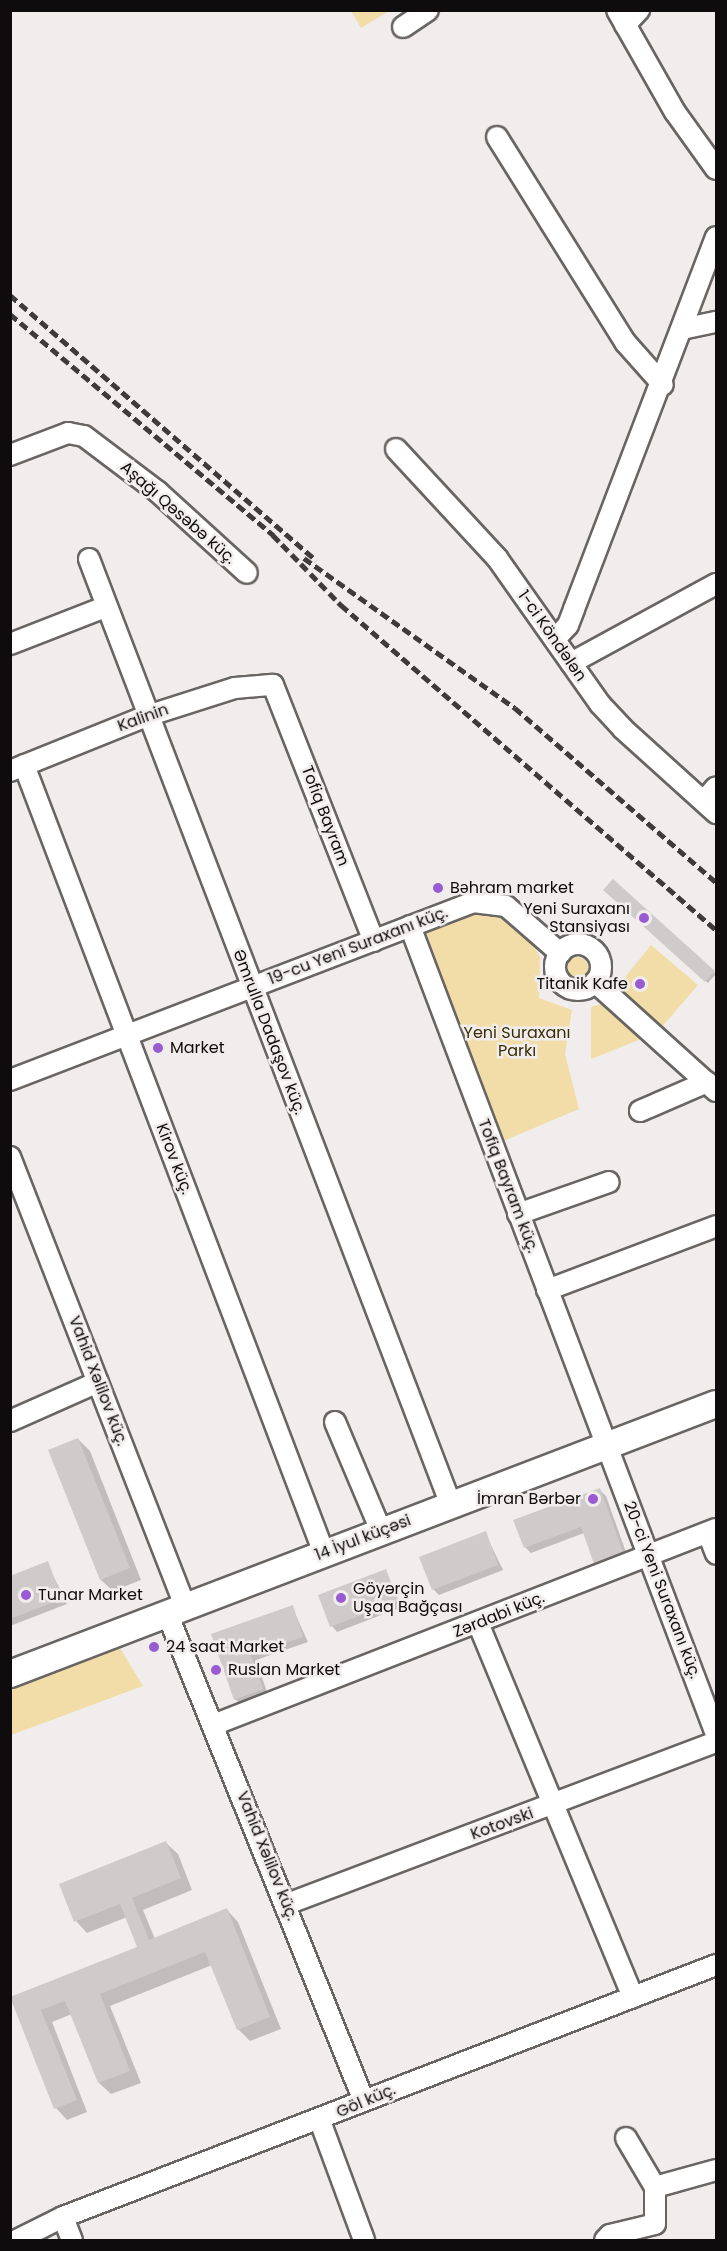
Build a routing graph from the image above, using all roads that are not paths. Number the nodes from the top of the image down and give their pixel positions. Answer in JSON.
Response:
{"nodes":[{"id":1,"x":428,"y":10,"type":"edge"},
{"id":2,"x":639,"y":10,"type":"edge"},
{"id":3,"x":621,"y":18,"type":"edge"},
{"id":4,"x":403,"y":27,"type":"dead end"},
{"id":5,"x":497,"y":137,"type":"dead end"},
{"id":6,"x":717,"y":169,"type":"edge"},
{"id":7,"x":717,"y":237,"type":"edge"},
{"id":8,"x":717,"y":322,"type":"edge"},
{"id":9,"x":682,"y":329,"type":"junction"},
{"id":10,"x":663,"y":385,"type":"junction"},
{"id":11,"x":396,"y":449,"type":"dead end"},
{"id":12,"x":10,"y":455,"type":"edge"},
{"id":13,"x":89,"y":559,"type":"dead end"},
{"id":14,"x":247,"y":573,"type":"dead end"},
{"id":15,"x":717,"y":584,"type":"edge"},
{"id":16,"x":105,"y":607,"type":"junction"},
{"id":17,"x":555,"y":639,"type":"junction"},
{"id":18,"x":10,"y":644,"type":"edge"},
{"id":19,"x":571,"y":663,"type":"junction"},
{"id":20,"x":277,"y":691,"type":"joint"},
{"id":21,"x":147,"y":716,"type":"junction"},
{"id":22,"x":17,"y":768,"type":"edge"},
{"id":23,"x":712,"y":800,"type":"edge"},
{"id":24,"x":410,"y":926,"type":"junction"},
{"id":25,"x":374,"y":941,"type":"junction"},
{"id":26,"x":560,"y":953,"type":"junction"},
{"id":27,"x":595,"y":982,"type":"junction"},
{"id":28,"x":251,"y":987,"type":"junction"},
{"id":29,"x":128,"y":1036,"type":"junction"},
{"id":30,"x":10,"y":1080,"type":"edge"},
{"id":31,"x":712,"y":1087,"type":"edge"},
{"id":32,"x":640,"y":1111,"type":"dead end"},
{"id":33,"x":10,"y":1157,"type":"edge"},
{"id":34,"x":609,"y":1182,"type":"dead end"},
{"id":35,"x":518,"y":1214,"type":"junction"},
{"id":36,"x":717,"y":1226,"type":"edge"},
{"id":37,"x":547,"y":1290,"type":"junction"},
{"id":38,"x":98,"y":1382,"type":"junction"},
{"id":39,"x":717,"y":1404,"type":"edge"},
{"id":40,"x":10,"y":1421,"type":"edge"},
{"id":41,"x":335,"y":1422,"type":"dead end"},
{"id":42,"x":606,"y":1446,"type":"junction"},
{"id":43,"x":451,"y":1505,"type":"junction"},
{"id":44,"x":381,"y":1531,"type":"junction"},
{"id":45,"x":712,"y":1531,"type":"edge"},
{"id":46,"x":324,"y":1553,"type":"junction"},
{"id":47,"x":717,"y":1554,"type":"edge"},
{"id":48,"x":649,"y":1556,"type":"junction"},
{"id":49,"x":176,"y":1609,"type":"junction"},
{"id":50,"x":478,"y":1623,"type":"junction"},
{"id":51,"x":10,"y":1674,"type":"edge"},
{"id":52,"x":213,"y":1725,"type":"junction"},
{"id":53,"x":717,"y":1734,"type":"edge"},
{"id":54,"x":717,"y":1742,"type":"edge"},
{"id":55,"x":554,"y":1805,"type":"junction"},
{"id":56,"x":287,"y":1904,"type":"junction"},
{"id":57,"x":717,"y":1965,"type":"edge"},
{"id":58,"x":633,"y":1997,"type":"junction"},
{"id":59,"x":364,"y":2101,"type":"junction"},
{"id":60,"x":320,"y":2121,"type":"junction"},
{"id":61,"x":626,"y":2138,"type":"dead end"},
{"id":62,"x":717,"y":2170,"type":"edge"},
{"id":63,"x":656,"y":2187,"type":"junction"},
{"id":64,"x":63,"y":2217,"type":"junction"},
{"id":65,"x":656,"y":2232,"type":"edge"},
{"id":66,"x":17,"y":2241,"type":"edge"},
{"id":67,"x":72,"y":2241,"type":"edge"},
{"id":68,"x":364,"y":2241,"type":"edge"},
{"id":69,"x":605,"y":2241,"type":"edge"}],
"edges":[{"from":1,"to":4,"type":"street"},
{"from":2,"to":3,"type":"street"},
{"from":3,"to":6,"type":"street"},
{"from":5,"to":10,"type":"street"},
{"from":7,"to":9,"type":"street"},
{"from":8,"to":9,"type":"street"},
{"from":9,"to":10,"type":"street"},
{"from":10,"to":17,"type":"street"},
{"from":11,"to":17,"type":"street","name":"1-ci Köndələn"},
{"from":12,"to":14,"type":"street","name":"Aşağı Qəsəbə küç."},
{"from":13,"to":16,"type":"street","name":"Əmrulla Dadaşov küç."},
{"from":15,"to":19,"type":"street"},
{"from":16,"to":18,"type":"street"},
{"from":16,"to":21,"type":"street","name":"Əmrulla Dadaşov küç."},
{"from":17,"to":19,"type":"street","name":"1-ci Köndələn"},
{"from":19,"to":23,"type":"street","name":"1-ci Köndələn"},
{"from":20,"to":21,"type":"street","name":"Kalinin"},
{"from":20,"to":25,"type":"street","name":"Tofiq Bayram"},
{"from":21,"to":22,"type":"street","name":"Kalinin"},
{"from":21,"to":28,"type":"street","name":"Əmrulla Dadaşov küç."},
{"from":22,"to":29,"type":"street","name":"Kirov küç."},
{"from":24,"to":25,"type":"street","name":"19-cu Yeni Suraxanı küç."},
{"from":24,"to":26,"type":"street","name":"19-cu Yeni Suraxanı küç."},
{"from":24,"to":35,"type":"street","name":"Tofiq Bayram küç."},
{"from":25,"to":28,"type":"street","name":"19-cu Yeni Suraxanı küç."},
{"from":26,"to":27,"type":"street"},
{"from":26,"to":27,"type":"street"},
{"from":27,"to":31,"type":"street"},
{"from":28,"to":29,"type":"street","name":"19-cu Yeni Suraxanı küç."},
{"from":28,"to":43,"type":"street","name":"Əmrulla Dadaşov küç."},
{"from":29,"to":30,"type":"street","name":"19-cu Yeni Suraxanı küç."},
{"from":29,"to":46,"type":"street","name":"Kirov küç."},
{"from":31,"to":32,"type":"street"},
{"from":33,"to":38,"type":"street","name":"Vahid Xəlilov küç."},
{"from":34,"to":35,"type":"street"},
{"from":35,"to":37,"type":"street","name":"Tofiq Bayram küç."},
{"from":36,"to":37,"type":"street"},
{"from":37,"to":42,"type":"street","name":"Tofiq Bayram küç."},
{"from":38,"to":40,"type":"street"},
{"from":38,"to":49,"type":"street","name":"Vahid Xəlilov küç."},
{"from":39,"to":42,"type":"street","name":"14 İyul küçəsi"},
{"from":41,"to":44,"type":"street"},
{"from":42,"to":43,"type":"street","name":"14 İyul küçəsi"},
{"from":42,"to":48,"type":"street","name":"20-ci Yeni Suraxanı küç."},
{"from":43,"to":44,"type":"street","name":"14 İyul küçəsi"},
{"from":44,"to":46,"type":"street","name":"14 İyul küçəsi"},
{"from":45,"to":47,"type":"street"},
{"from":45,"to":48,"type":"street","name":"Zərdabi küç."},
{"from":46,"to":49,"type":"street","name":"14 İyul küçəsi"},
{"from":48,"to":50,"type":"street","name":"Zərdabi küç."},
{"from":48,"to":53,"type":"street","name":"20-ci Yeni Suraxanı küç."},
{"from":49,"to":51,"type":"street","name":"14 İyul küçəsi"},
{"from":49,"to":52,"type":"street","name":"Vahid Xəlilov küç."},
{"from":50,"to":52,"type":"street","name":"Zərdabi küç."},
{"from":50,"to":55,"type":"street"},
{"from":52,"to":56,"type":"street","name":"Vahid Xəlilov küç."},
{"from":54,"to":55,"type":"street","name":"Kotovski"},
{"from":55,"to":56,"type":"street","name":"Kotovski"},
{"from":55,"to":58,"type":"street"},
{"from":56,"to":59,"type":"street","name":"Vahid Xəlilov küç."},
{"from":57,"to":58,"type":"street","name":"Göl küç."},
{"from":58,"to":59,"type":"street","name":"Göl küç."},
{"from":59,"to":60,"type":"street","name":"Göl küç."},
{"from":60,"to":64,"type":"street","name":"Göl küç."},
{"from":60,"to":68,"type":"street"},
{"from":61,"to":63,"type":"street"},
{"from":62,"to":63,"type":"street"},
{"from":63,"to":65,"type":"street"},
{"from":64,"to":66,"type":"street","name":"Göl küç."},
{"from":64,"to":67,"type":"street"},
{"from":65,"to":69,"type":"street"}]}
